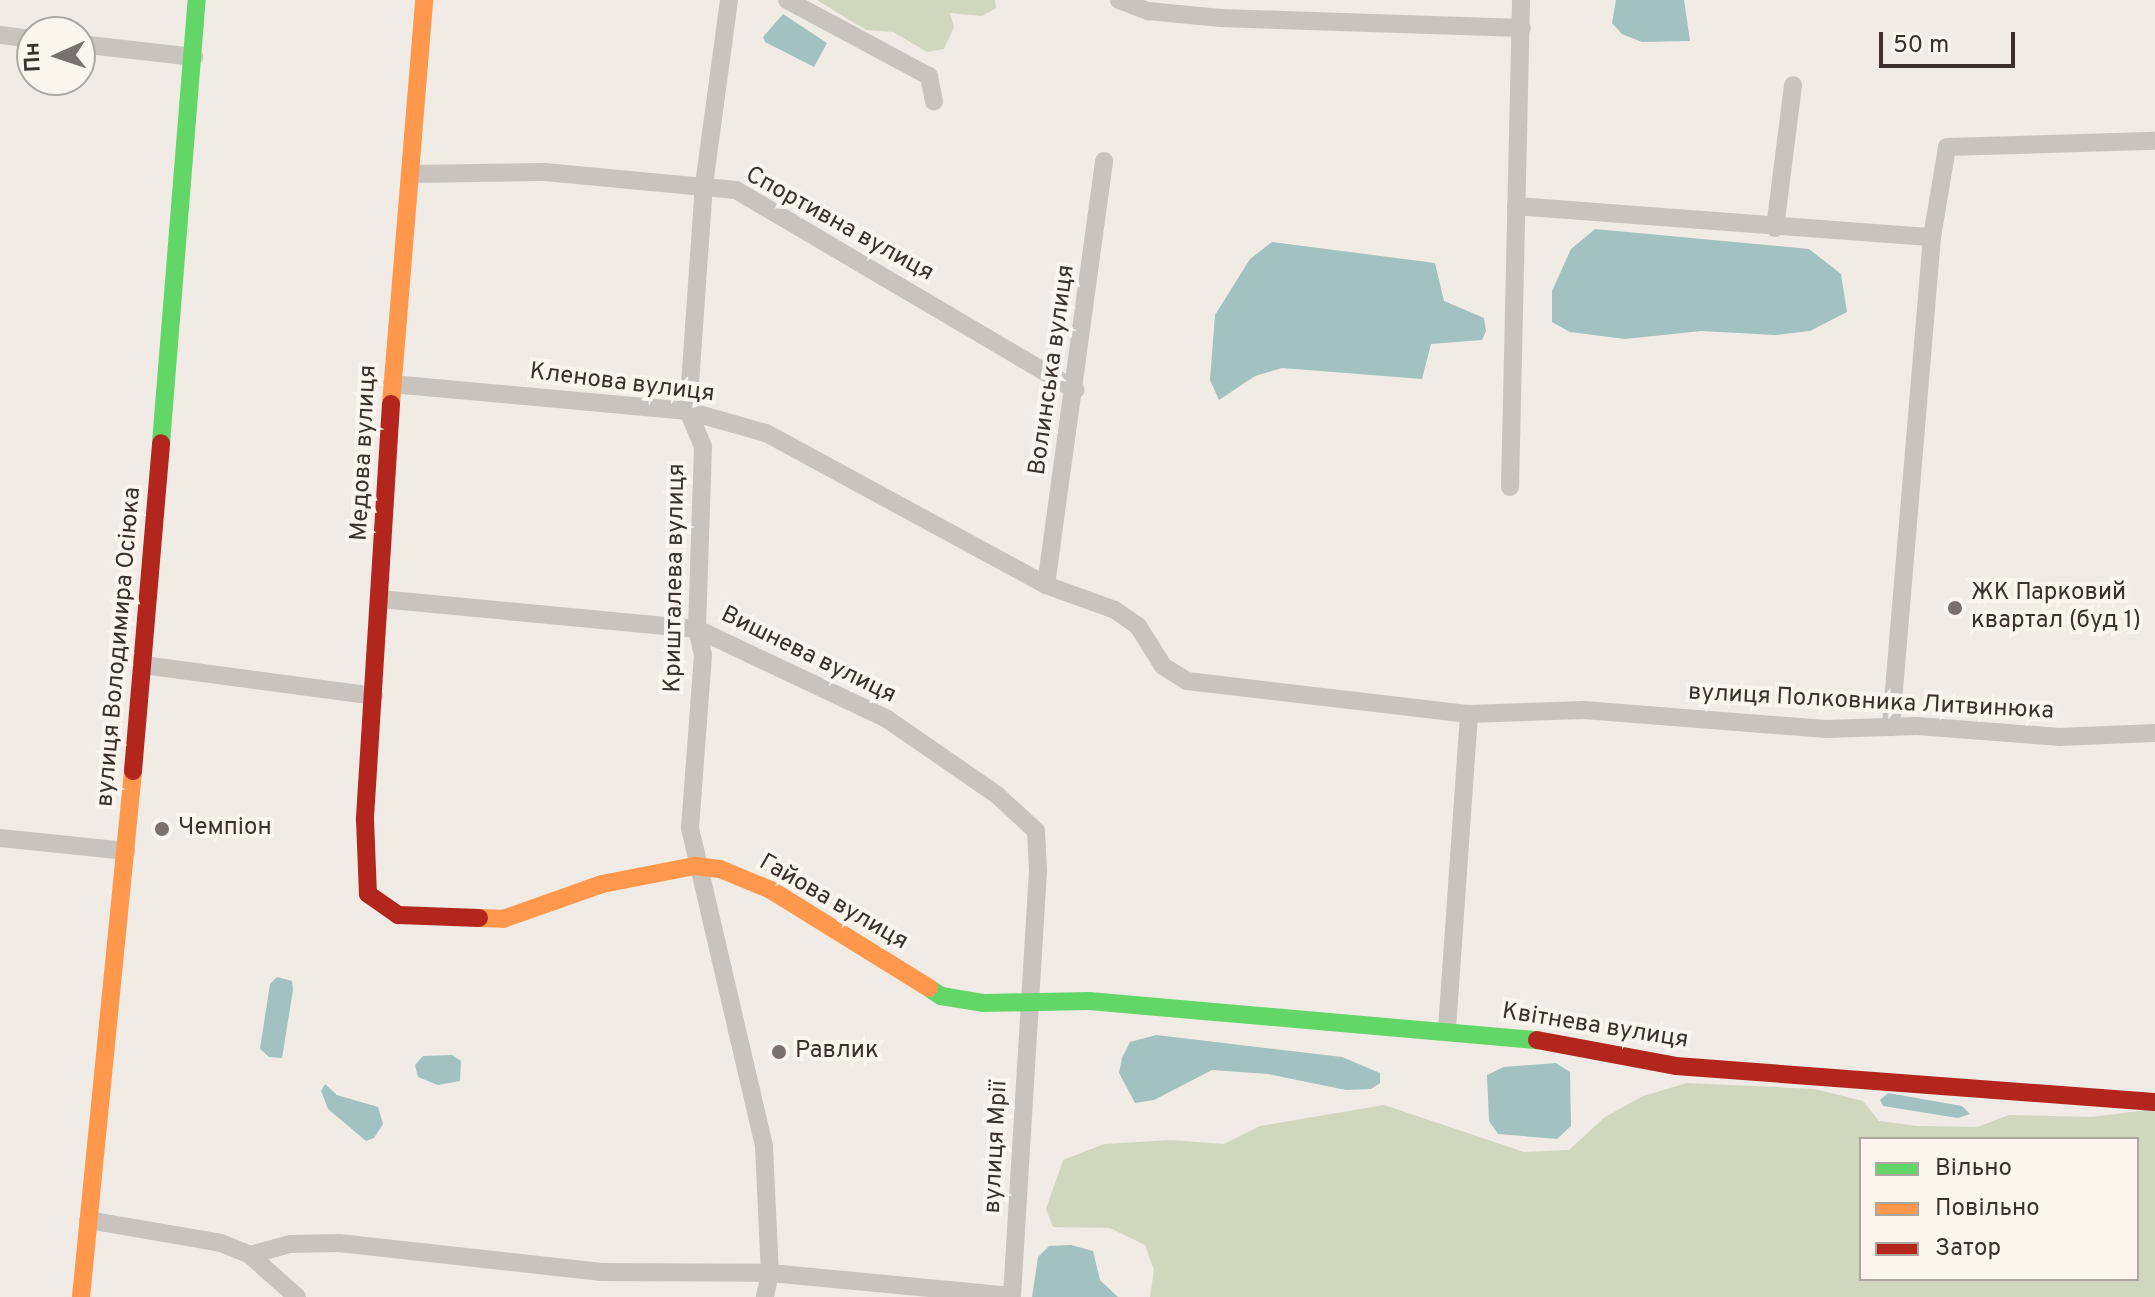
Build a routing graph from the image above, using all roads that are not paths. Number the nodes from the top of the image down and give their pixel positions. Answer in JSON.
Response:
{"nodes":[{"id":1,"x":197,"y":0,"type":"edge"},
{"id":2,"x":424,"y":0,"type":"edge"},
{"id":3,"x":729,"y":0,"type":"edge"},
{"id":4,"x":787,"y":0,"type":"edge"},
{"id":5,"x":1119,"y":0,"type":"edge"},
{"id":6,"x":1521,"y":0,"type":"edge"},
{"id":7,"x":1522,"y":28,"type":"junction"},
{"id":8,"x":96,"y":46,"type":"edge"},
{"id":9,"x":194,"y":57,"type":"junction"},
{"id":10,"x":1793,"y":85,"type":"dead end"},
{"id":11,"x":934,"y":102,"type":"dead end"},
{"id":12,"x":2155,"y":141,"type":"edge"},
{"id":13,"x":1104,"y":161,"type":"dead end"},
{"id":14,"x":411,"y":174,"type":"junction"},
{"id":15,"x":704,"y":184,"type":"junction"},
{"id":16,"x":1516,"y":206,"type":"junction"},
{"id":17,"x":1775,"y":228,"type":"junction"},
{"id":18,"x":1932,"y":237,"type":"junction"},
{"id":19,"x":392,"y":384,"type":"junction"},
{"id":20,"x":1076,"y":390,"type":"junction"},
{"id":21,"x":688,"y":411,"type":"junction"},
{"id":22,"x":1510,"y":487,"type":"dead end"},
{"id":23,"x":1046,"y":585,"type":"junction"},
{"id":24,"x":380,"y":599,"type":"junction"},
{"id":25,"x":697,"y":629,"type":"junction"},
{"id":26,"x":143,"y":665,"type":"junction"},
{"id":27,"x":374,"y":696,"type":"junction"},
{"id":28,"x":1469,"y":714,"type":"junction"},
{"id":29,"x":1891,"y":727,"type":"junction"},
{"id":30,"x":2155,"y":733,"type":"edge"},
{"id":31,"x":1036,"y":831,"type":"joint"},
{"id":32,"x":0,"y":838,"type":"edge"},
{"id":33,"x":126,"y":851,"type":"junction"},
{"id":34,"x":695,"y":866,"type":"junction"},
{"id":35,"x":379,"y":906,"type":"joint"},
{"id":36,"x":1027,"y":999,"type":"junction"},
{"id":37,"x":1447,"y":1029,"type":"junction"},
{"id":38,"x":2155,"y":1102,"type":"edge"},
{"id":39,"x":88,"y":1220,"type":"junction"},
{"id":40,"x":250,"y":1255,"type":"junction"},
{"id":41,"x":770,"y":1273,"type":"junction"},
{"id":42,"x":1012,"y":1296,"type":"edge"},
{"id":43,"x":81,"y":1297,"type":"edge"},
{"id":44,"x":297,"y":1297,"type":"edge"},
{"id":45,"x":765,"y":1297,"type":"edge"}],
"edges":[{"from":1,"to":9,"type":"street","name":"вулиця Володимира Осіюка"},
{"from":2,"to":14,"type":"street","name":"Медова вулиця"},
{"from":3,"to":15,"type":"street","name":"Кришталева вулиця"},
{"from":4,"to":11,"type":"street"},
{"from":5,"to":7,"type":"street"},
{"from":6,"to":7,"type":"street"},
{"from":7,"to":16,"type":"street"},
{"from":8,"to":9,"type":"street"},
{"from":9,"to":26,"type":"street","name":"вулиця Володимира Осіюка"},
{"from":10,"to":17,"type":"street"},
{"from":12,"to":18,"type":"street"},
{"from":13,"to":20,"type":"street","name":"Волинська вулиця"},
{"from":14,"to":15,"type":"street","name":"Спортивна вулиця"},
{"from":14,"to":19,"type":"street","name":"Медова вулиця"},
{"from":15,"to":20,"type":"street","name":"Спортивна вулиця"},
{"from":15,"to":21,"type":"street","name":"Кришталева вулиця"},
{"from":16,"to":17,"type":"street"},
{"from":16,"to":22,"type":"street"},
{"from":17,"to":18,"type":"street"},
{"from":18,"to":29,"type":"street"},
{"from":19,"to":21,"type":"street","name":"Кленова вулиця"},
{"from":19,"to":24,"type":"street","name":"Медова вулиця"},
{"from":20,"to":23,"type":"street","name":"Волинська вулиця"},
{"from":21,"to":23,"type":"street","name":"Кленова вулиця"},
{"from":21,"to":25,"type":"street","name":"Кришталева вулиця"},
{"from":23,"to":28,"type":"street","name":"вулиця Полковника Литвинюка"},
{"from":24,"to":25,"type":"street","name":"Вишнева вулиця"},
{"from":24,"to":27,"type":"street","name":"Медова вулиця"},
{"from":25,"to":31,"type":"street","name":"Вишнева вулиця"},
{"from":25,"to":34,"type":"street","name":"Кришталева вулиця"},
{"from":26,"to":27,"type":"street"},
{"from":26,"to":33,"type":"street","name":"вулиця Володимира Осіюка"},
{"from":27,"to":35,"type":"street","name":"Медова вулиця"},
{"from":28,"to":29,"type":"street","name":"вулиця Полковника Литвинюка"},
{"from":28,"to":37,"type":"street"},
{"from":29,"to":30,"type":"street","name":"вулиця Полковника Литвинюка"},
{"from":31,"to":36,"type":"street","name":"вулиця Мрії"},
{"from":32,"to":33,"type":"street"},
{"from":33,"to":39,"type":"street","name":"вулиця Володимира Осіюка"},
{"from":34,"to":35,"type":"street","name":"Гайова вулиця"},
{"from":34,"to":36,"type":"street","name":"Гайова вулиця"},
{"from":34,"to":41,"type":"street","name":"Кришталева вулиця"},
{"from":36,"to":37,"type":"street","name":"Квітнева вулиця"},
{"from":36,"to":42,"type":"street","name":"вулиця Мрії"},
{"from":37,"to":38,"type":"street","name":"Квітнева вулиця"},
{"from":39,"to":40,"type":"street"},
{"from":39,"to":43,"type":"street","name":"вулиця Володимира Осіюка"},
{"from":40,"to":41,"type":"street"},
{"from":40,"to":44,"type":"street"},
{"from":41,"to":42,"type":"street"},
{"from":41,"to":45,"type":"street","name":"Кришталева вулиця"}]}
